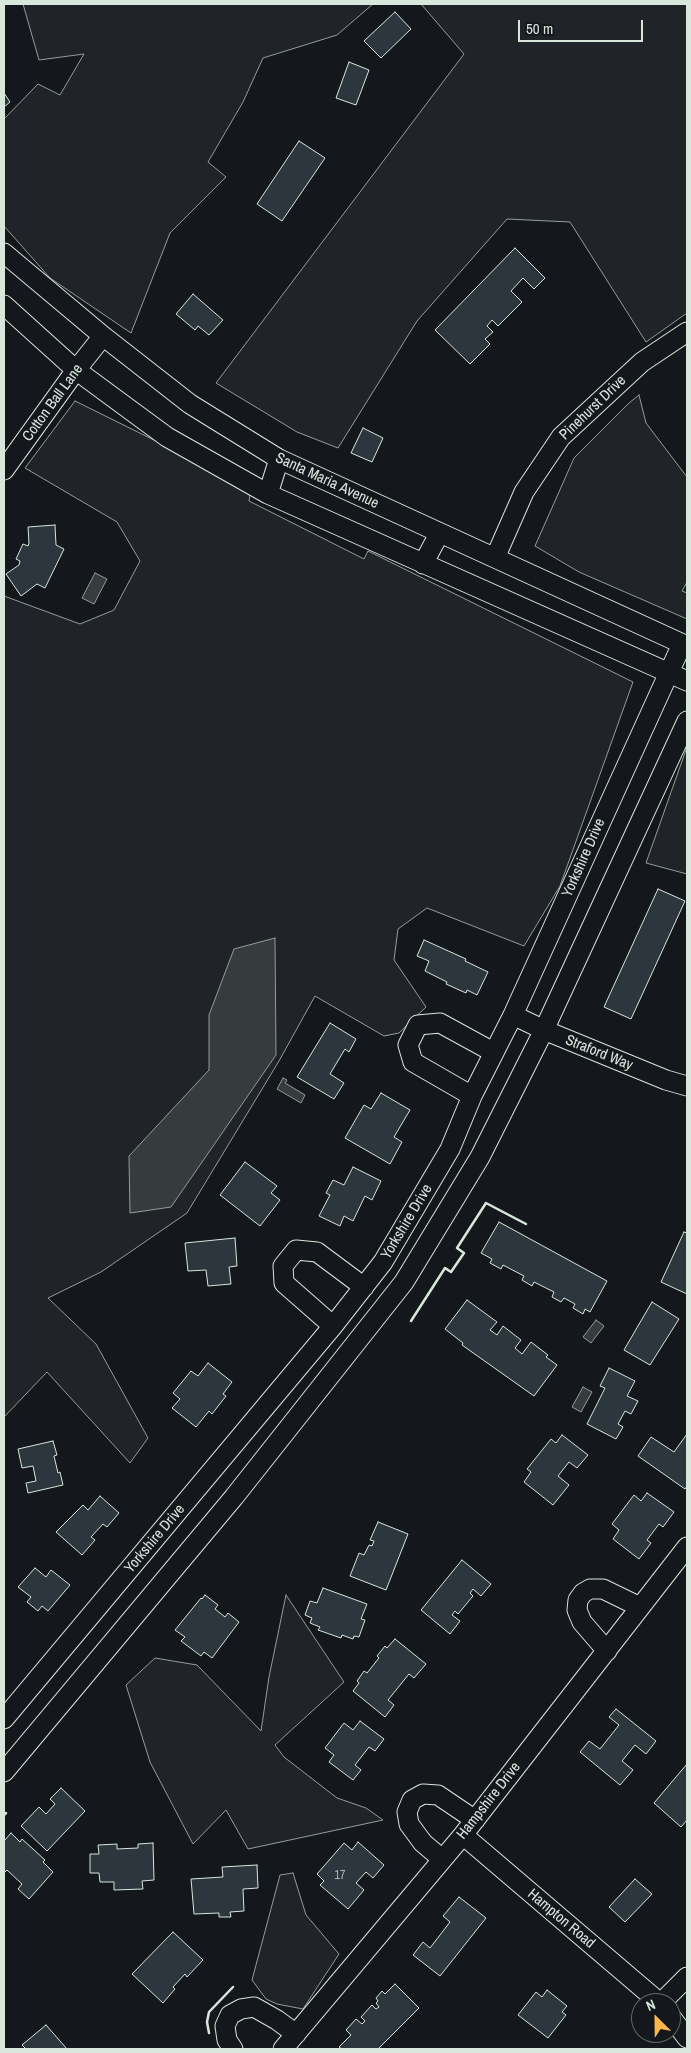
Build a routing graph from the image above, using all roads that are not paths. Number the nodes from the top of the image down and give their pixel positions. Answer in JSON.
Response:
{"nodes":[{"id":1,"x":4,"y":253,"type":"edge"},
{"id":2,"x":4,"y":305,"type":"edge"},
{"id":3,"x":687,"y":332,"type":"edge"},
{"id":4,"x":102,"y":336,"type":"junction"},
{"id":5,"x":76,"y":370,"type":"junction"},
{"id":6,"x":279,"y":459,"type":"junction"},
{"id":7,"x":4,"y":470,"type":"edge"},
{"id":8,"x":268,"y":494,"type":"junction"},
{"id":9,"x":439,"y":534,"type":"junction"},
{"id":10,"x":496,"y":558,"type":"junction"},
{"id":11,"x":423,"y":564,"type":"junction"},
{"id":12,"x":685,"y":645,"type":"edge"},
{"id":13,"x":669,"y":673,"type":"junction"},
{"id":14,"x":687,"y":681,"type":"edge"},
{"id":15,"x":687,"y":721,"type":"edge"},
{"id":16,"x":513,"y":1015,"type":"junction"},
{"id":17,"x":544,"y":1030,"type":"junction"},
{"id":18,"x":493,"y":1052,"type":"junction"},
{"id":19,"x":687,"y":1086,"type":"edge"},
{"id":20,"x":472,"y":1096,"type":"junction"},
{"id":21,"x":364,"y":1288,"type":"junction"},
{"id":22,"x":333,"y":1326,"type":"junction"},
{"id":23,"x":195,"y":1491,"type":"junction"},
{"id":24,"x":220,"y":1512,"type":"junction"},
{"id":25,"x":687,"y":1547,"type":"edge"},
{"id":26,"x":640,"y":1607,"type":"junction"},
{"id":27,"x":607,"y":1651,"type":"junction"},
{"id":28,"x":4,"y":1719,"type":"edge"},
{"id":29,"x":4,"y":1772,"type":"edge"},
{"id":30,"x":475,"y":1820,"type":"junction"},
{"id":31,"x":463,"y":1835,"type":"junction"},
{"id":32,"x":442,"y":1859,"type":"junction"},
{"id":33,"x":687,"y":1977,"type":"edge"},
{"id":34,"x":649,"y":1993,"type":"edge"},
{"id":35,"x":671,"y":1993,"type":"edge"},
{"id":36,"x":296,"y":2034,"type":"junction"},
{"id":37,"x":234,"y":2049,"type":"edge"},
{"id":38,"x":283,"y":2049,"type":"edge"}],
"edges":[{"from":1,"to":4,"type":"street","name":"Santa Maria Avenue"},
{"from":2,"to":5,"type":"street"},
{"from":3,"to":10,"type":"street","name":"Pinehurst Drive"},
{"from":4,"to":5,"type":"street","name":"Cotton Ball Lane"},
{"from":4,"to":6,"type":"street","name":"Santa Maria Avenue"},
{"from":5,"to":7,"type":"street","name":"Cotton Ball Lane"},
{"from":5,"to":8,"type":"street"},
{"from":6,"to":8,"type":"street"},
{"from":6,"to":9,"type":"street","name":"Santa Maria Avenue"},
{"from":8,"to":11,"type":"street"},
{"from":9,"to":10,"type":"street","name":"Santa Maria Avenue"},
{"from":9,"to":11,"type":"street"},
{"from":10,"to":12,"type":"street","name":"Santa Maria Avenue"},
{"from":11,"to":13,"type":"street"},
{"from":12,"to":13,"type":"street","name":"Yorkshire Drive"},
{"from":13,"to":14,"type":"street"},
{"from":13,"to":16,"type":"street","name":"Yorkshire Drive"},
{"from":15,"to":17,"type":"street","name":"Yorkshire Drive"},
{"from":16,"to":17,"type":"street","name":"Straford Way"},
{"from":16,"to":18,"type":"street","name":"Yorkshire Drive"},
{"from":17,"to":19,"type":"street","name":"Straford Way"},
{"from":17,"to":24,"type":"street","name":"Yorkshire Drive"},
{"from":18,"to":20,"type":"street","name":"Yorkshire Drive"},
{"from":18,"to":20,"type":"street"},
{"from":20,"to":21,"type":"street","name":"Yorkshire Drive"},
{"from":21,"to":22,"type":"street","name":"Yorkshire Drive"},
{"from":21,"to":22,"type":"street"},
{"from":22,"to":23,"type":"street","name":"Yorkshire Drive"},
{"from":23,"to":24,"type":"street"},
{"from":23,"to":28,"type":"street","name":"Yorkshire Drive"},
{"from":24,"to":29,"type":"street","name":"Yorkshire Drive"},
{"from":25,"to":26,"type":"street","name":"Hampshire Drive"},
{"from":26,"to":27,"type":"street","name":"Hampshire Drive"},
{"from":26,"to":27,"type":"street"},
{"from":27,"to":30,"type":"street","name":"Hampshire Drive"},
{"from":30,"to":31,"type":"street","name":"Hampshire Drive"},
{"from":30,"to":32,"type":"street"},
{"from":31,"to":32,"type":"street","name":"Hampshire Drive"},
{"from":31,"to":34,"type":"street","name":"Hampton Road"},
{"from":32,"to":36,"type":"street","name":"Hampshire Drive"},
{"from":33,"to":35,"type":"street"},
{"from":36,"to":37,"type":"street"},
{"from":36,"to":38,"type":"street","name":"Hampshire Drive"}]}
